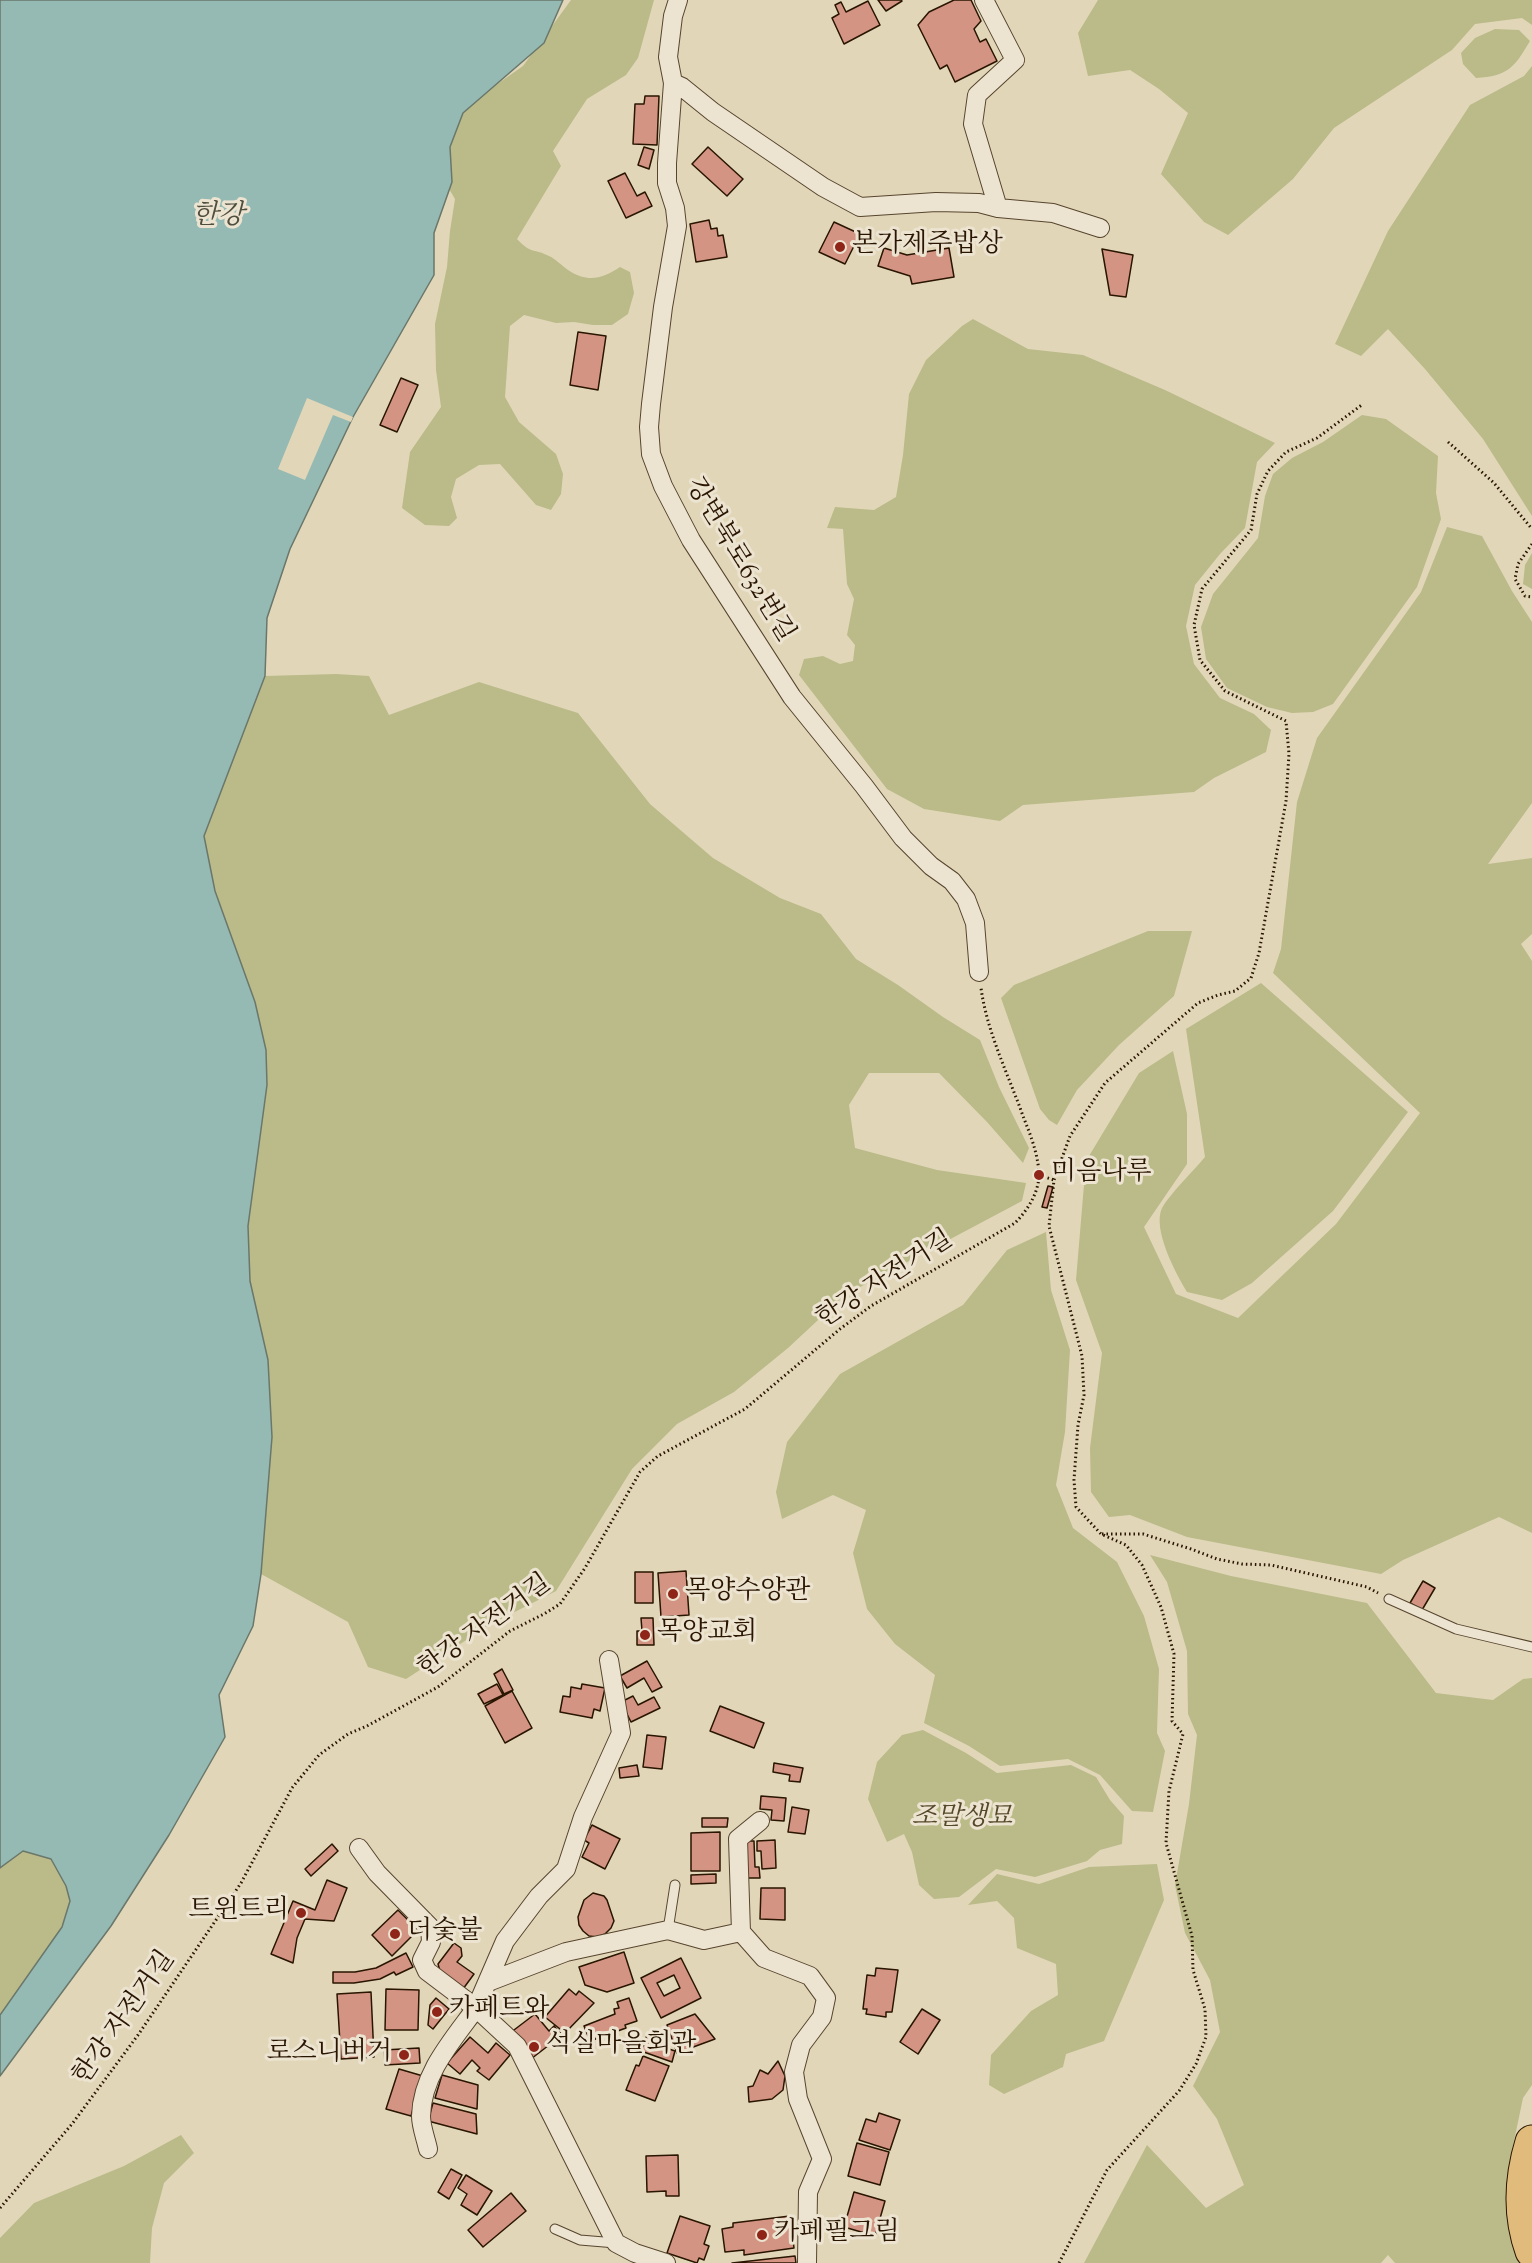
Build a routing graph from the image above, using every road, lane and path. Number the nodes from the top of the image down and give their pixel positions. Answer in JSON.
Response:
{"nodes":[{"id":1,"x":678,"y":0,"type":"edge"},
{"id":2,"x":984,"y":0,"type":"edge"},
{"id":3,"x":673,"y":83,"type":"junction"},
{"id":4,"x":998,"y":208,"type":"junction"},
{"id":5,"x":1100,"y":228,"type":"dead end"},
{"id":6,"x":1363,"y":404,"type":"dead end"},
{"id":7,"x":1448,"y":442,"type":"dead end"},
{"id":8,"x":1532,"y":529,"type":"edge"},
{"id":9,"x":1532,"y":544,"type":"edge"},
{"id":10,"x":1532,"y":597,"type":"edge"},
{"id":11,"x":979,"y":972,"type":"joint"},
{"id":12,"x":1039,"y":1175,"type":"junction"},
{"id":13,"x":1054,"y":1180,"type":"junction"},
{"id":14,"x":1101,"y":1534,"type":"junction"},
{"id":15,"x":1389,"y":1599,"type":"joint"},
{"id":16,"x":1532,"y":1647,"type":"edge"},
{"id":17,"x":609,"y":1660,"type":"dead end"},
{"id":18,"x":760,"y":1821,"type":"dead end"},
{"id":19,"x":359,"y":1848,"type":"dead end"},
{"id":20,"x":675,"y":1885,"type":"dead end"},
{"id":21,"x":668,"y":1930,"type":"junction"},
{"id":22,"x":741,"y":1932,"type":"junction"},
{"id":23,"x":488,"y":1982,"type":"junction"},
{"id":24,"x":476,"y":2008,"type":"junction"},
{"id":25,"x":1532,"y":2142,"type":"edge"},
{"id":26,"x":428,"y":2149,"type":"dead end"},
{"id":27,"x":0,"y":2208,"type":"edge"},
{"id":28,"x":555,"y":2229,"type":"dead end"},
{"id":29,"x":616,"y":2243,"type":"junction"},
{"id":30,"x":1532,"y":2251,"type":"edge"},
{"id":31,"x":666,"y":2263,"type":"edge"},
{"id":32,"x":807,"y":2263,"type":"edge"},
{"id":33,"x":1059,"y":2263,"type":"edge"}],
"edges":[{"from":1,"to":3,"type":"street","name":"강변북로632번길"},
{"from":2,"to":4,"type":"street"},
{"from":3,"to":4,"type":"street"},
{"from":3,"to":11,"type":"street","name":"강변북로632번길"},
{"from":4,"to":5,"type":"street"},
{"from":6,"to":13,"type":"path"},
{"from":7,"to":8,"type":"path"},
{"from":9,"to":10,"type":"path"},
{"from":11,"to":12,"type":"path","name":"한강 자전거길"},
{"from":12,"to":13,"type":"path"},
{"from":12,"to":27,"type":"path","name":"한강 자전거길"},
{"from":13,"to":14,"type":"path"},
{"from":14,"to":15,"type":"path"},
{"from":14,"to":33,"type":"path"},
{"from":15,"to":16,"type":"lane"},
{"from":17,"to":23,"type":"street"},
{"from":18,"to":22,"type":"street"},
{"from":19,"to":24,"type":"street"},
{"from":20,"to":21,"type":"lane"},
{"from":21,"to":22,"type":"street"},
{"from":21,"to":23,"type":"street"},
{"from":22,"to":32,"type":"street"},
{"from":23,"to":24,"type":"street"},
{"from":24,"to":26,"type":"street"},
{"from":24,"to":29,"type":"street"},
{"from":25,"to":30,"type":"highway"},
{"from":28,"to":29,"type":"lane"},
{"from":29,"to":31,"type":"street"}]}
